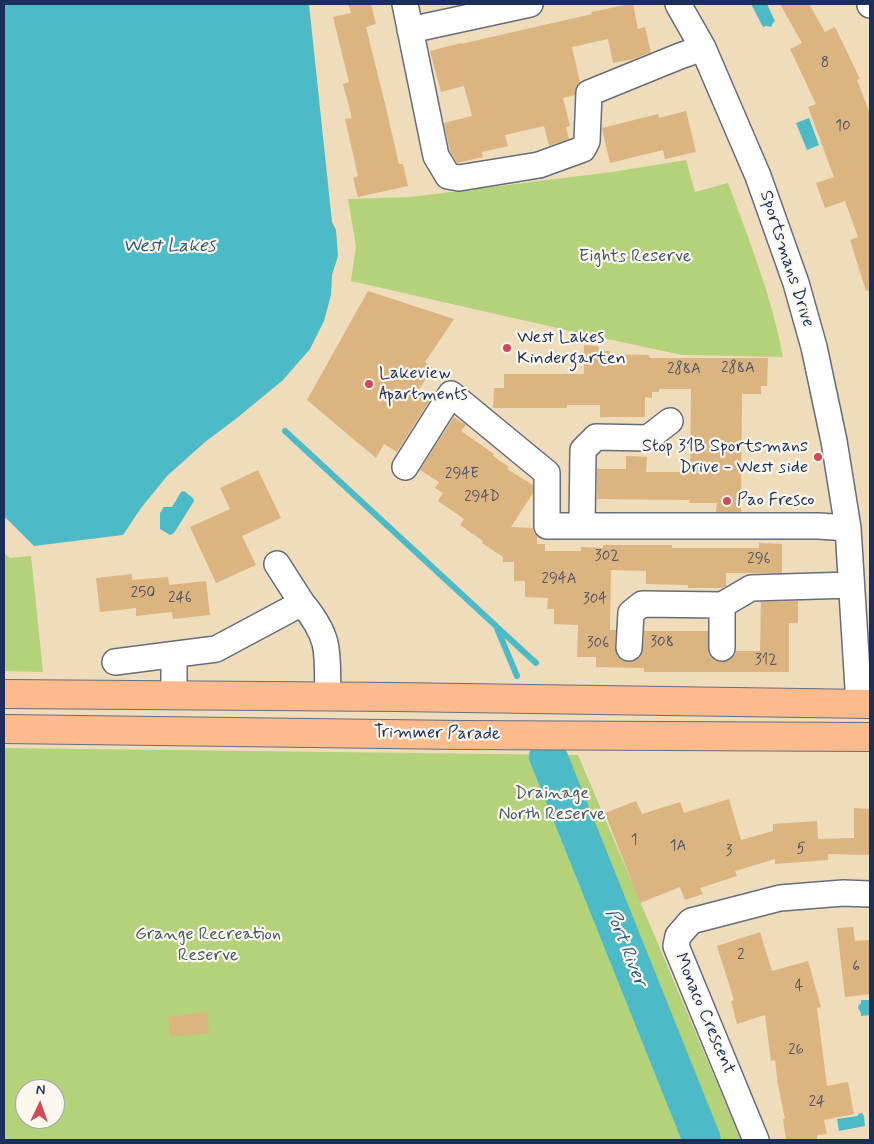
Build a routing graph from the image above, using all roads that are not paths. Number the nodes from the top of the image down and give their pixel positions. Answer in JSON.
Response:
{"nodes":[{"id":1,"x":405,"y":4,"type":"edge"},
{"id":2,"x":530,"y":4,"type":"edge"},
{"id":3,"x":678,"y":4,"type":"edge"},
{"id":4,"x":410,"y":30,"type":"junction"},
{"id":5,"x":703,"y":48,"type":"junction"},
{"id":6,"x":670,"y":421,"type":"dead end"},
{"id":7,"x":405,"y":467,"type":"dead end"},
{"id":8,"x":582,"y":526,"type":"junction"},
{"id":9,"x":848,"y":528,"type":"junction"},
{"id":10,"x":277,"y":564,"type":"dead end"},
{"id":11,"x":851,"y":584,"type":"junction"},
{"id":12,"x":302,"y":603,"type":"junction"},
{"id":13,"x":722,"y":605,"type":"junction"},
{"id":14,"x":629,"y":648,"type":"dead end"},
{"id":15,"x":722,"y":648,"type":"dead end"},
{"id":16,"x":174,"y":655,"type":"junction"},
{"id":17,"x":115,"y":662,"type":"dead end"},
{"id":18,"x":4,"y":694,"type":"edge"},
{"id":19,"x":174,"y":696,"type":"junction"},
{"id":20,"x":328,"y":697,"type":"junction"},
{"id":21,"x":867,"y":707,"type":"edge"},
{"id":22,"x":4,"y":729,"type":"edge"},
{"id":23,"x":819,"y":737,"type":"junction"},
{"id":24,"x":870,"y":737,"type":"edge"},
{"id":25,"x":870,"y":894,"type":"edge"},
{"id":26,"x":756,"y":1140,"type":"edge"}],
"edges":[{"from":1,"to":4,"type":"street"},
{"from":2,"to":4,"type":"street"},
{"from":3,"to":5,"type":"street","name":"Sportsmans Drive"},
{"from":4,"to":5,"type":"street"},
{"from":5,"to":9,"type":"street","name":"Sportsmans Drive"},
{"from":6,"to":8,"type":"street"},
{"from":7,"to":8,"type":"street"},
{"from":8,"to":9,"type":"street"},
{"from":9,"to":11,"type":"street","name":"Sportsmans Drive"},
{"from":10,"to":12,"type":"street"},
{"from":11,"to":13,"type":"street"},
{"from":11,"to":21,"type":"street","name":"Sportsmans Drive"},
{"from":12,"to":16,"type":"street"},
{"from":12,"to":20,"type":"street"},
{"from":13,"to":14,"type":"street"},
{"from":13,"to":15,"type":"street"},
{"from":16,"to":17,"type":"street"},
{"from":16,"to":19,"type":"street"},
{"from":18,"to":19,"type":"main road","name":"Trimmer Parade"},
{"from":19,"to":20,"type":"main road","name":"Trimmer Parade"},
{"from":20,"to":21,"type":"main road","name":"Trimmer Parade"},
{"from":21,"to":23,"type":"main road"},
{"from":22,"to":23,"type":"main road","name":"Trimmer Parade"},
{"from":23,"to":24,"type":"main road","name":"Trimmer Parade"},
{"from":25,"to":26,"type":"street","name":"Monaco Crescent"}]}
